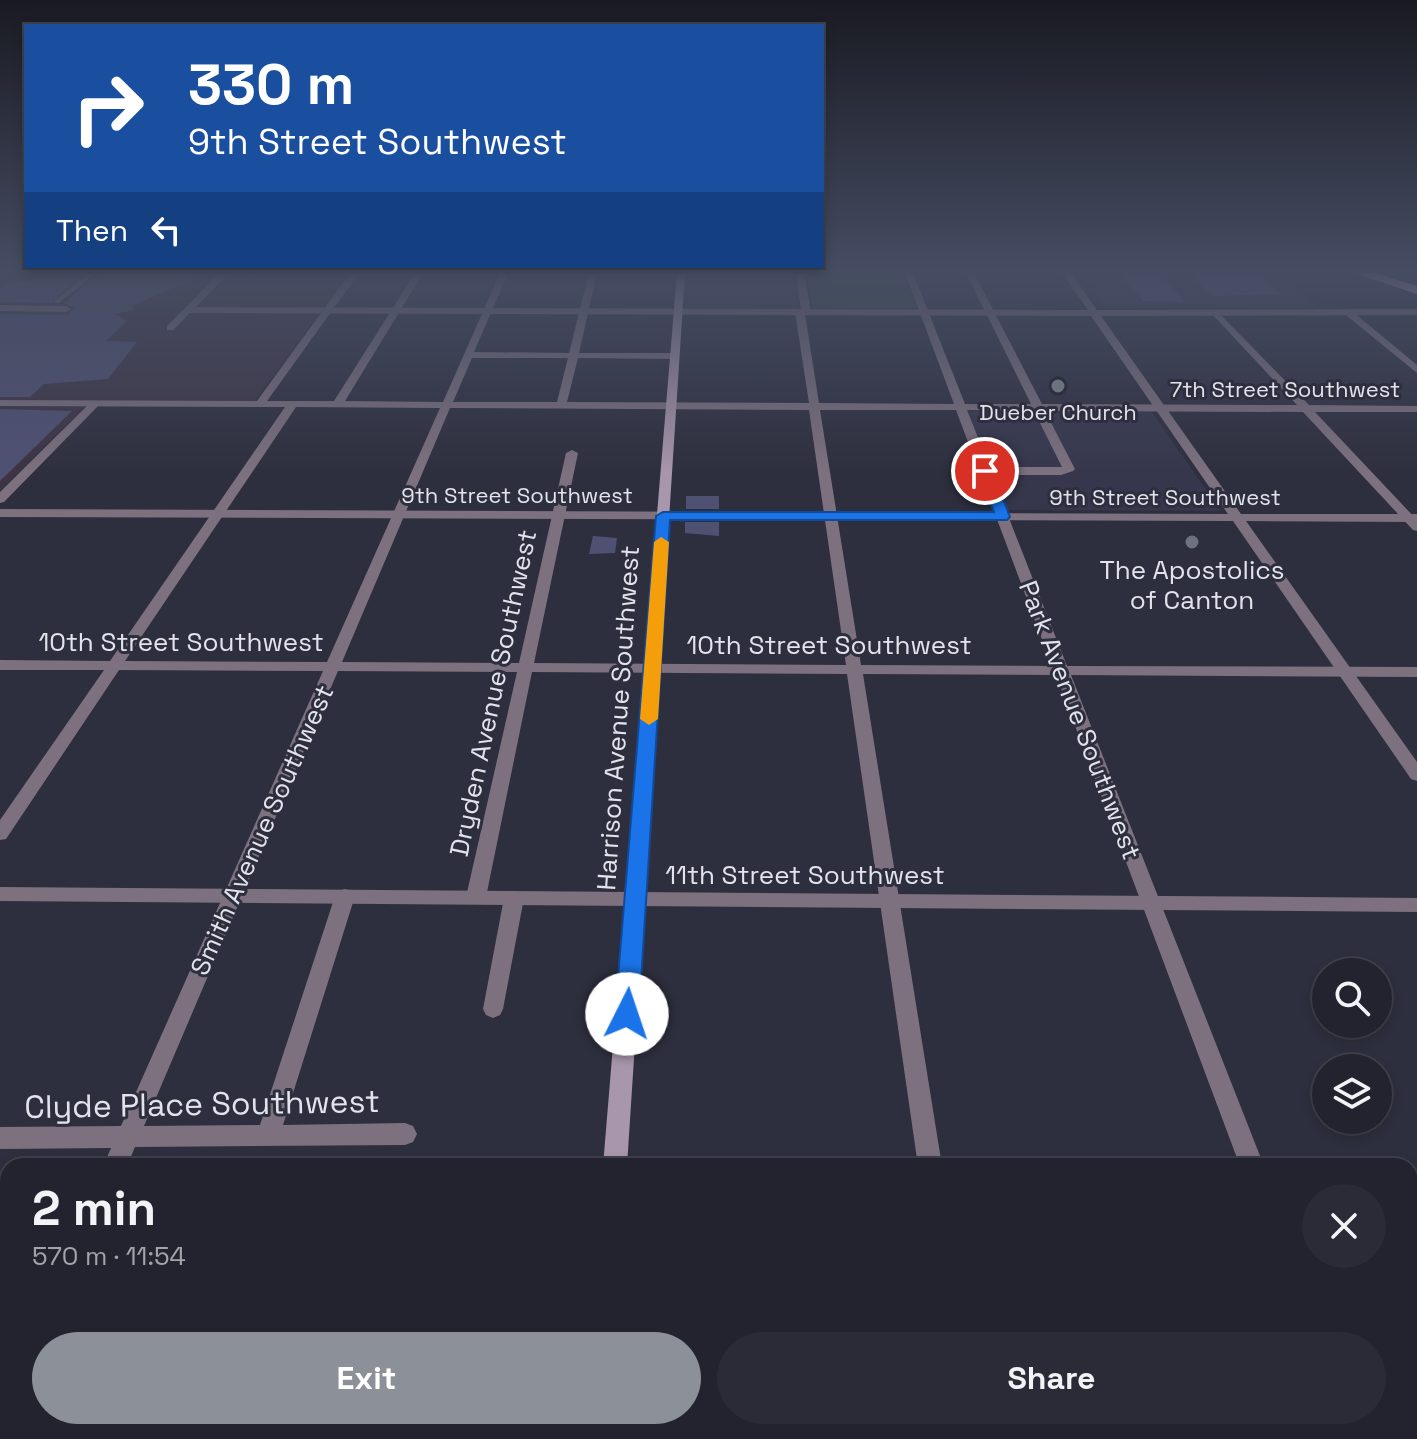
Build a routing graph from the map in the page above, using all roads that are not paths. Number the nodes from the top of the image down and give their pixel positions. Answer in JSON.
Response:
{"nodes":[{"id":1,"x":307,"y":340,"type":"edge"},
{"id":2,"x":377,"y":340,"type":"edge"},
{"id":3,"x":475,"y":340,"type":"edge"},
{"id":4,"x":577,"y":340,"type":"edge"},
{"id":5,"x":676,"y":340,"type":"edge"},
{"id":6,"x":807,"y":340,"type":"edge"},
{"id":7,"x":935,"y":340,"type":"edge"},
{"id":8,"x":1004,"y":340,"type":"edge"},
{"id":9,"x":1112,"y":340,"type":"edge"},
{"id":10,"x":1241,"y":340,"type":"edge"},
{"id":11,"x":1381,"y":340,"type":"edge"},
{"id":12,"x":469,"y":355,"type":"junction"},
{"id":13,"x":573,"y":356,"type":"junction"},
{"id":14,"x":675,"y":356,"type":"junction"},
{"id":15,"x":1417,"y":370,"type":"edge"},
{"id":16,"x":0,"y":403,"type":"edge"},
{"id":17,"x":95,"y":404,"type":"junction"},
{"id":18,"x":259,"y":405,"type":"junction"},
{"id":19,"x":292,"y":405,"type":"junction"},
{"id":20,"x":337,"y":405,"type":"junction"},
{"id":21,"x":446,"y":406,"type":"junction"},
{"id":22,"x":561,"y":407,"type":"junction"},
{"id":23,"x":671,"y":407,"type":"junction"},
{"id":24,"x":815,"y":408,"type":"junction"},
{"id":25,"x":961,"y":408,"type":"junction"},
{"id":26,"x":1038,"y":408,"type":"junction"},
{"id":27,"x":1160,"y":409,"type":"junction"},
{"id":28,"x":1306,"y":409,"type":"junction"},
{"id":29,"x":1417,"y":409,"type":"edge"},
{"id":30,"x":572,"y":453,"type":"dead end"},
{"id":31,"x":985,"y":471,"type":"junction"},
{"id":32,"x":0,"y":499,"type":"edge"},
{"id":33,"x":0,"y":513,"type":"edge"},
{"id":34,"x":218,"y":514,"type":"junction"},
{"id":35,"x":399,"y":515,"type":"junction"},
{"id":36,"x":558,"y":516,"type":"junction"},
{"id":37,"x":663,"y":516,"type":"junction"},
{"id":38,"x":831,"y":516,"type":"junction"},
{"id":39,"x":1002,"y":517,"type":"junction"},
{"id":40,"x":1237,"y":518,"type":"junction"},
{"id":41,"x":1414,"y":521,"type":"edge"},
{"id":42,"x":0,"y":665,"type":"edge"},
{"id":43,"x":115,"y":665,"type":"junction"},
{"id":44,"x":333,"y":667,"type":"junction"},
{"id":45,"x":526,"y":668,"type":"junction"},
{"id":46,"x":652,"y":668,"type":"junction"},
{"id":47,"x":853,"y":669,"type":"junction"},
{"id":48,"x":1061,"y":670,"type":"junction"},
{"id":49,"x":1345,"y":671,"type":"junction"},
{"id":50,"x":1417,"y":672,"type":"edge"},
{"id":51,"x":1417,"y":775,"type":"edge"},
{"id":52,"x":0,"y":834,"type":"edge"},
{"id":53,"x":0,"y":894,"type":"edge"},
{"id":54,"x":234,"y":895,"type":"junction"},
{"id":55,"x":345,"y":896,"type":"junction"},
{"id":56,"x":476,"y":897,"type":"junction"},
{"id":57,"x":514,"y":898,"type":"junction"},
{"id":58,"x":635,"y":900,"type":"junction"},
{"id":59,"x":890,"y":902,"type":"junction"},
{"id":60,"x":1151,"y":903,"type":"junction"},
{"id":61,"x":1417,"y":905,"type":"edge"},
{"id":62,"x":493,"y":1009,"type":"dead end"},
{"id":63,"x":405,"y":1134,"type":"dead end"},
{"id":64,"x":268,"y":1136,"type":"junction"},
{"id":65,"x":128,"y":1137,"type":"junction"},
{"id":66,"x":0,"y":1138,"type":"edge"},
{"id":67,"x":119,"y":1158,"type":"edge"},
{"id":68,"x":616,"y":1158,"type":"edge"},
{"id":69,"x":929,"y":1158,"type":"edge"},
{"id":70,"x":1249,"y":1158,"type":"edge"}],
"edges":[{"from":1,"to":18,"type":"street"},
{"from":2,"to":20,"type":"street"},
{"from":3,"to":12,"type":"street","name":"Smith Avenue Southwest"},
{"from":4,"to":13,"type":"street"},
{"from":5,"to":14,"type":"main road","name":"Harrison Avenue Southwest"},
{"from":6,"to":24,"type":"street"},
{"from":7,"to":25,"type":"street","name":"Park Avenue Southwest"},
{"from":8,"to":26,"type":"street"},
{"from":9,"to":27,"type":"street"},
{"from":10,"to":28,"type":"street"},
{"from":11,"to":15,"type":"street"},
{"from":12,"to":13,"type":"street"},
{"from":12,"to":21,"type":"street","name":"Smith Avenue Southwest"},
{"from":13,"to":14,"type":"street"},
{"from":13,"to":22,"type":"street"},
{"from":14,"to":23,"type":"main road","name":"Harrison Avenue Southwest"},
{"from":16,"to":17,"type":"street","name":"7th Street Southwest"},
{"from":17,"to":18,"type":"street","name":"7th Street Southwest"},
{"from":17,"to":32,"type":"street"},
{"from":18,"to":19,"type":"street","name":"7th Street Southwest"},
{"from":19,"to":20,"type":"street","name":"7th Street Southwest"},
{"from":19,"to":34,"type":"street"},
{"from":20,"to":21,"type":"street","name":"7th Street Southwest"},
{"from":21,"to":22,"type":"street","name":"7th Street Southwest"},
{"from":21,"to":35,"type":"street","name":"Smith Avenue Southwest"},
{"from":22,"to":23,"type":"street","name":"7th Street Southwest"},
{"from":23,"to":24,"type":"street","name":"7th Street Southwest"},
{"from":23,"to":37,"type":"main road","name":"Harrison Avenue Southwest"},
{"from":24,"to":25,"type":"street","name":"7th Street Southwest"},
{"from":24,"to":38,"type":"street"},
{"from":25,"to":26,"type":"street","name":"7th Street Southwest"},
{"from":25,"to":31,"type":"street","name":"Park Avenue Southwest"},
{"from":26,"to":27,"type":"street","name":"7th Street Southwest"},
{"from":26,"to":31,"type":"street"},
{"from":27,"to":28,"type":"street","name":"7th Street Southwest"},
{"from":27,"to":40,"type":"street"},
{"from":28,"to":29,"type":"street","name":"7th Street Southwest"},
{"from":28,"to":41,"type":"street"},
{"from":30,"to":36,"type":"street","name":"Dryden Avenue Southwest"},
{"from":31,"to":39,"type":"street","name":"Park Avenue Southwest"},
{"from":33,"to":34,"type":"street","name":"9th Street Southwest"},
{"from":34,"to":35,"type":"street","name":"9th Street Southwest"},
{"from":34,"to":43,"type":"street"},
{"from":35,"to":36,"type":"street","name":"9th Street Southwest"},
{"from":35,"to":44,"type":"street","name":"Smith Avenue Southwest"},
{"from":36,"to":37,"type":"street","name":"9th Street Southwest"},
{"from":36,"to":45,"type":"street","name":"Dryden Avenue Southwest"},
{"from":37,"to":38,"type":"street","name":"9th Street Southwest"},
{"from":37,"to":46,"type":"main road","name":"Harrison Avenue Southwest"},
{"from":38,"to":39,"type":"street","name":"9th Street Southwest"},
{"from":38,"to":47,"type":"street"},
{"from":39,"to":40,"type":"street","name":"9th Street Southwest"},
{"from":39,"to":48,"type":"street","name":"Park Avenue Southwest"},
{"from":40,"to":41,"type":"street","name":"9th Street Southwest"},
{"from":40,"to":49,"type":"street"},
{"from":42,"to":43,"type":"street","name":"10th Street Southwest"},
{"from":43,"to":44,"type":"street","name":"10th Street Southwest"},
{"from":43,"to":52,"type":"street"},
{"from":44,"to":45,"type":"street","name":"10th Street Southwest"},
{"from":44,"to":54,"type":"street","name":"Smith Avenue Southwest"},
{"from":45,"to":46,"type":"street","name":"10th Street Southwest"},
{"from":45,"to":56,"type":"street","name":"Dryden Avenue Southwest"},
{"from":46,"to":47,"type":"street","name":"10th Street Southwest"},
{"from":46,"to":58,"type":"main road","name":"Harrison Avenue Southwest"},
{"from":47,"to":48,"type":"street","name":"10th Street Southwest"},
{"from":47,"to":59,"type":"street"},
{"from":48,"to":49,"type":"street","name":"10th Street Southwest"},
{"from":48,"to":60,"type":"street","name":"Park Avenue Southwest"},
{"from":49,"to":50,"type":"street","name":"10th Street Southwest"},
{"from":49,"to":51,"type":"street"},
{"from":53,"to":54,"type":"street","name":"11th Street Southwest"},
{"from":54,"to":55,"type":"street","name":"11th Street Southwest"},
{"from":54,"to":65,"type":"street","name":"Smith Avenue Southwest"},
{"from":55,"to":56,"type":"street","name":"11th Street Southwest"},
{"from":55,"to":64,"type":"street"},
{"from":56,"to":57,"type":"street","name":"11th Street Southwest"},
{"from":57,"to":58,"type":"street","name":"11th Street Southwest"},
{"from":57,"to":62,"type":"street"},
{"from":58,"to":59,"type":"street","name":"11th Street Southwest"},
{"from":58,"to":68,"type":"main road","name":"Harrison Avenue Southwest"},
{"from":59,"to":60,"type":"street","name":"11th Street Southwest"},
{"from":59,"to":69,"type":"street"},
{"from":60,"to":61,"type":"street","name":"11th Street Southwest"},
{"from":60,"to":70,"type":"street","name":"Park Avenue Southwest"},
{"from":63,"to":64,"type":"street","name":"Clyde Place Southwest"},
{"from":64,"to":65,"type":"street","name":"Clyde Place Southwest"},
{"from":65,"to":66,"type":"street","name":"Clyde Place Southwest"},
{"from":65,"to":67,"type":"street","name":"Smith Avenue Southwest"}]}
